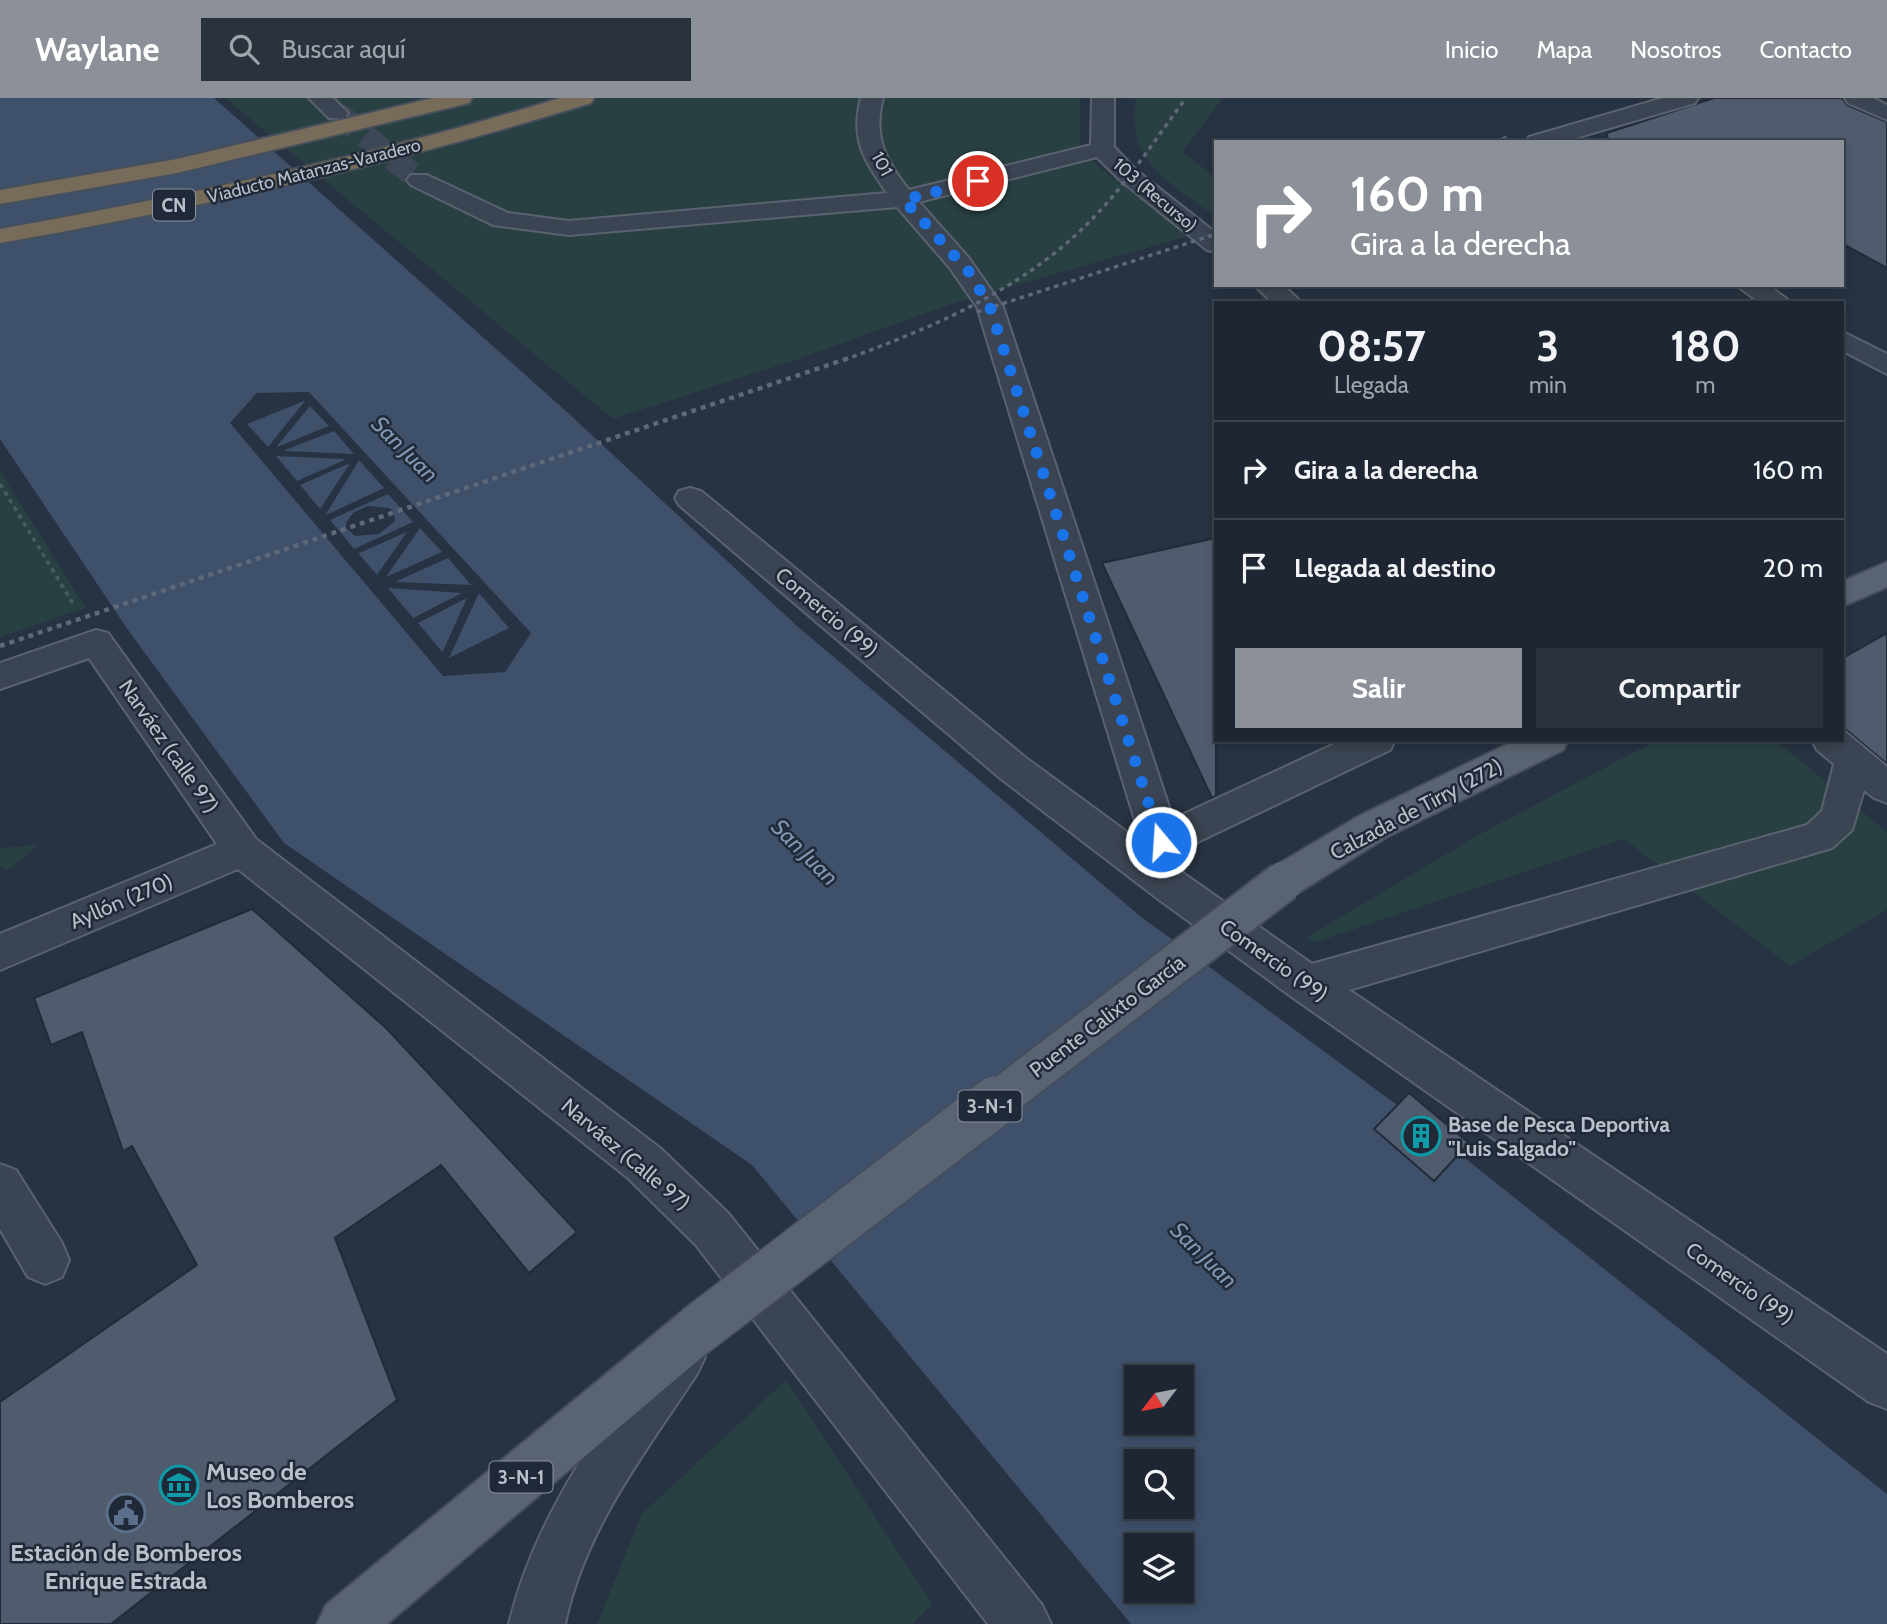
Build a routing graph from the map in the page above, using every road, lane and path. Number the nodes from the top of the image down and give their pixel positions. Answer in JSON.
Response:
{"nodes":[{"id":1,"x":320,"y":98,"type":"edge"},
{"id":2,"x":461,"y":98,"type":"edge"},
{"id":3,"x":583,"y":98,"type":"edge"},
{"id":4,"x":872,"y":98,"type":"edge"},
{"id":5,"x":1103,"y":98,"type":"edge"},
{"id":6,"x":1687,"y":98,"type":"edge"},
{"id":7,"x":1856,"y":98,"type":"edge"},
{"id":8,"x":337,"y":113,"type":"tunnel mouth"},
{"id":9,"x":1887,"y":113,"type":"edge"},
{"id":10,"x":1544,"y":140,"type":"edge"},
{"id":11,"x":1102,"y":149,"type":"junction"},
{"id":12,"x":419,"y":180,"type":"tunnel mouth"},
{"id":13,"x":0,"y":197,"type":"edge"},
{"id":14,"x":904,"y":200,"type":"junction"},
{"id":15,"x":0,"y":236,"type":"edge"},
{"id":16,"x":1214,"y":242,"type":"edge"},
{"id":17,"x":1269,"y":287,"type":"edge"},
{"id":18,"x":1752,"y":287,"type":"edge"},
{"id":19,"x":1286,"y":301,"type":"edge"},
{"id":20,"x":1776,"y":301,"type":"edge"},
{"id":21,"x":1844,"y":341,"type":"edge"},
{"id":22,"x":1887,"y":366,"type":"edge"},
{"id":23,"x":0,"y":484,"type":"edge"},
{"id":24,"x":690,"y":498,"type":"dead end"},
{"id":25,"x":1887,"y":573,"type":"edge"},
{"id":26,"x":1844,"y":594,"type":"edge"},
{"id":27,"x":96,"y":642,"type":"junction"},
{"id":28,"x":0,"y":676,"type":"edge"},
{"id":29,"x":1373,"y":742,"type":"edge"},
{"id":30,"x":1546,"y":742,"type":"edge"},
{"id":31,"x":1842,"y":750,"type":"edge"},
{"id":32,"x":1887,"y":788,"type":"edge"},
{"id":33,"x":1161,"y":842,"type":"junction"},
{"id":34,"x":242,"y":850,"type":"junction"},
{"id":35,"x":1284,"y":881,"type":"joint"},
{"id":36,"x":1168,"y":884,"type":"junction"},
{"id":37,"x":0,"y":952,"type":"edge"},
{"id":38,"x":1307,"y":984,"type":"junction"},
{"id":39,"x":0,"y":1186,"type":"edge"},
{"id":40,"x":45,"y":1260,"type":"dead end"},
{"id":41,"x":697,"y":1330,"type":"junction"},
{"id":42,"x":1887,"y":1384,"type":"edge"},
{"id":43,"x":1010,"y":1619,"type":"edge"},
{"id":44,"x":345,"y":1624,"type":"edge"},
{"id":45,"x":537,"y":1624,"type":"edge"}],
"edges":[{"from":1,"to":8,"type":"street"},
{"from":2,"to":13,"type":"highway","name":"Viaducto Matanzas-Varadero","number":"CN"},
{"from":3,"to":15,"type":"highway","name":"Viaducto Matanzas-Varadero","number":"CN"},
{"from":4,"to":14,"type":"street","name":"101"},
{"from":5,"to":11,"type":"street","name":"103 (Recurso)"},
{"from":6,"to":10,"type":"street"},
{"from":7,"to":9,"type":"street"},
{"from":11,"to":14,"type":"street"},
{"from":11,"to":16,"type":"street","name":"103 (Recurso)"},
{"from":12,"to":14,"type":"street"},
{"from":14,"to":33,"type":"street","name":"101"},
{"from":17,"to":19,"type":"street"},
{"from":18,"to":20,"type":"street"},
{"from":21,"to":22,"type":"street"},
{"from":23,"to":27,"type":"path"},
{"from":24,"to":36,"type":"street","name":"Comercio (99)"},
{"from":25,"to":26,"type":"main road"},
{"from":27,"to":28,"type":"street"},
{"from":27,"to":34,"type":"street","name":"Narváez (calle 97)"},
{"from":29,"to":33,"type":"street"},
{"from":30,"to":35,"type":"main road","name":"Calzada de Tirry (272)","number":"3-N-1"},
{"from":31,"to":32,"type":"street"},
{"from":31,"to":38,"type":"street"},
{"from":33,"to":36,"type":"street","name":"101"},
{"from":34,"to":37,"type":"street","name":"Ayllón (270)"},
{"from":34,"to":43,"type":"street","name":"Narváez (Calle 97)"},
{"from":35,"to":41,"type":"main road","name":"Puente Calixto García","number":"3-N-1","bridge":true},
{"from":36,"to":38,"type":"street","name":"Comercio (99)"},
{"from":38,"to":42,"type":"street","name":"Comercio (99)"},
{"from":39,"to":40,"type":"street"},
{"from":41,"to":44,"type":"main road","number":"3-N-1"},
{"from":41,"to":45,"type":"street"}]}
